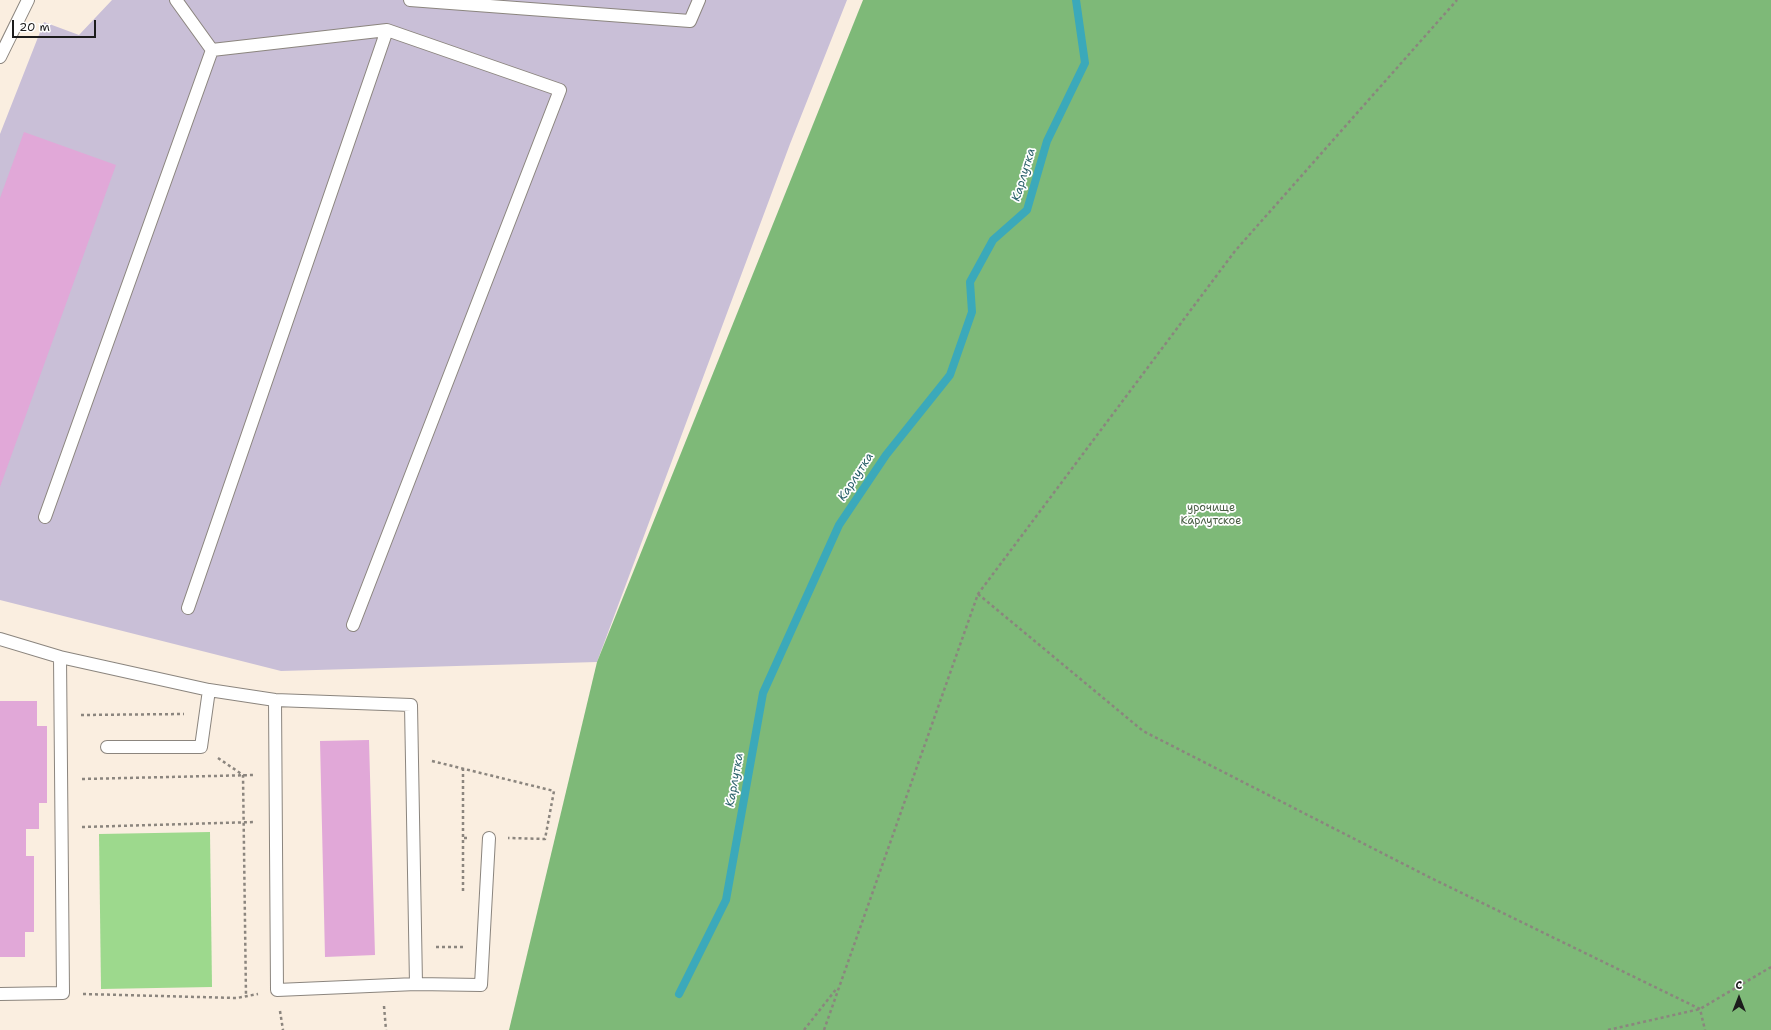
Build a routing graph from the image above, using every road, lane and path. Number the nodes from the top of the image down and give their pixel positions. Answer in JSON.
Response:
{"nodes":[{"id":1,"x":28,"y":0,"type":"edge"},
{"id":2,"x":176,"y":0,"type":"edge"},
{"id":3,"x":410,"y":0,"type":"edge"},
{"id":4,"x":699,"y":0,"type":"edge"},
{"id":5,"x":1456,"y":0,"type":"edge"},
{"id":6,"x":387,"y":30,"type":"junction"},
{"id":7,"x":212,"y":50,"type":"junction"},
{"id":8,"x":0,"y":57,"type":"edge"},
{"id":9,"x":45,"y":517,"type":"dead end"},
{"id":10,"x":978,"y":594,"type":"junction"},
{"id":11,"x":188,"y":608,"type":"dead end"},
{"id":12,"x":353,"y":624,"type":"dead end"},
{"id":13,"x":0,"y":639,"type":"edge"},
{"id":14,"x":60,"y":657,"type":"junction"},
{"id":15,"x":209,"y":690,"type":"junction"},
{"id":16,"x":275,"y":700,"type":"junction"},
{"id":17,"x":206,"y":714,"type":"junction"},
{"id":18,"x":61,"y":716,"type":"junction"},
{"id":19,"x":201,"y":746,"type":"junction"},
{"id":20,"x":107,"y":747,"type":"dead end"},
{"id":21,"x":412,"y":756,"type":"junction"},
{"id":22,"x":462,"y":768,"type":"junction"},
{"id":23,"x":276,"y":774,"type":"junction"},
{"id":24,"x":243,"y":775,"type":"junction"},
{"id":25,"x":62,"y":780,"type":"junction"},
{"id":26,"x":276,"y":821,"type":"junction"},
{"id":27,"x":244,"y":822,"type":"junction"},
{"id":28,"x":62,"y":828,"type":"junction"},
{"id":29,"x":489,"y":838,"type":"dead end"},
{"id":30,"x":545,"y":839,"type":"dead end"},
{"id":31,"x":463,"y":900,"type":"dead end"},
{"id":32,"x":463,"y":939,"type":"dead end"},
{"id":33,"x":415,"y":947,"type":"junction"},
{"id":34,"x":1771,"y":967,"type":"edge"},
{"id":35,"x":416,"y":984,"type":"junction"},
{"id":36,"x":839,"y":985,"type":"junction"},
{"id":37,"x":277,"y":990,"type":"junction"},
{"id":38,"x":63,"y":993,"type":"junction"},
{"id":39,"x":0,"y":994,"type":"edge"},
{"id":40,"x":246,"y":996,"type":"junction"},
{"id":41,"x":1700,"y":1009,"type":"junction"},
{"id":42,"x":804,"y":1030,"type":"edge"},
{"id":43,"x":824,"y":1030,"type":"edge"},
{"id":44,"x":1608,"y":1030,"type":"edge"},
{"id":45,"x":1705,"y":1030,"type":"edge"}],
"edges":[{"from":1,"to":8,"type":"lane"},
{"from":2,"to":7,"type":"lane"},
{"from":3,"to":4,"type":"lane"},
{"from":5,"to":10,"type":"path"},
{"from":6,"to":7,"type":"lane"},
{"from":6,"to":11,"type":"lane"},
{"from":6,"to":12,"type":"lane"},
{"from":7,"to":9,"type":"lane"},
{"from":10,"to":36,"type":"path"},
{"from":10,"to":41,"type":"path"},
{"from":13,"to":14,"type":"lane"},
{"from":14,"to":15,"type":"lane"},
{"from":14,"to":18,"type":"lane"},
{"from":15,"to":16,"type":"lane"},
{"from":15,"to":17,"type":"lane"},
{"from":16,"to":21,"type":"lane"},
{"from":16,"to":23,"type":"lane"},
{"from":17,"to":18,"type":"path"},
{"from":17,"to":19,"type":"lane"},
{"from":18,"to":25,"type":"lane"},
{"from":19,"to":20,"type":"lane"},
{"from":19,"to":24,"type":"path"},
{"from":21,"to":22,"type":"path"},
{"from":21,"to":33,"type":"lane"},
{"from":22,"to":30,"type":"path"},
{"from":22,"to":31,"type":"path"},
{"from":23,"to":24,"type":"path"},
{"from":23,"to":26,"type":"lane"},
{"from":24,"to":25,"type":"path"},
{"from":24,"to":27,"type":"path"},
{"from":25,"to":28,"type":"lane"},
{"from":26,"to":27,"type":"path"},
{"from":26,"to":37,"type":"lane"},
{"from":27,"to":28,"type":"path"},
{"from":27,"to":40,"type":"path"},
{"from":28,"to":38,"type":"lane"},
{"from":29,"to":35,"type":"lane"},
{"from":32,"to":33,"type":"path"},
{"from":33,"to":35,"type":"lane"},
{"from":34,"to":41,"type":"path"},
{"from":35,"to":37,"type":"lane"},
{"from":36,"to":42,"type":"path"},
{"from":36,"to":43,"type":"path"},
{"from":37,"to":40,"type":"path"},
{"from":38,"to":39,"type":"lane"},
{"from":38,"to":40,"type":"path"},
{"from":41,"to":44,"type":"path"},
{"from":41,"to":45,"type":"path"}]}
